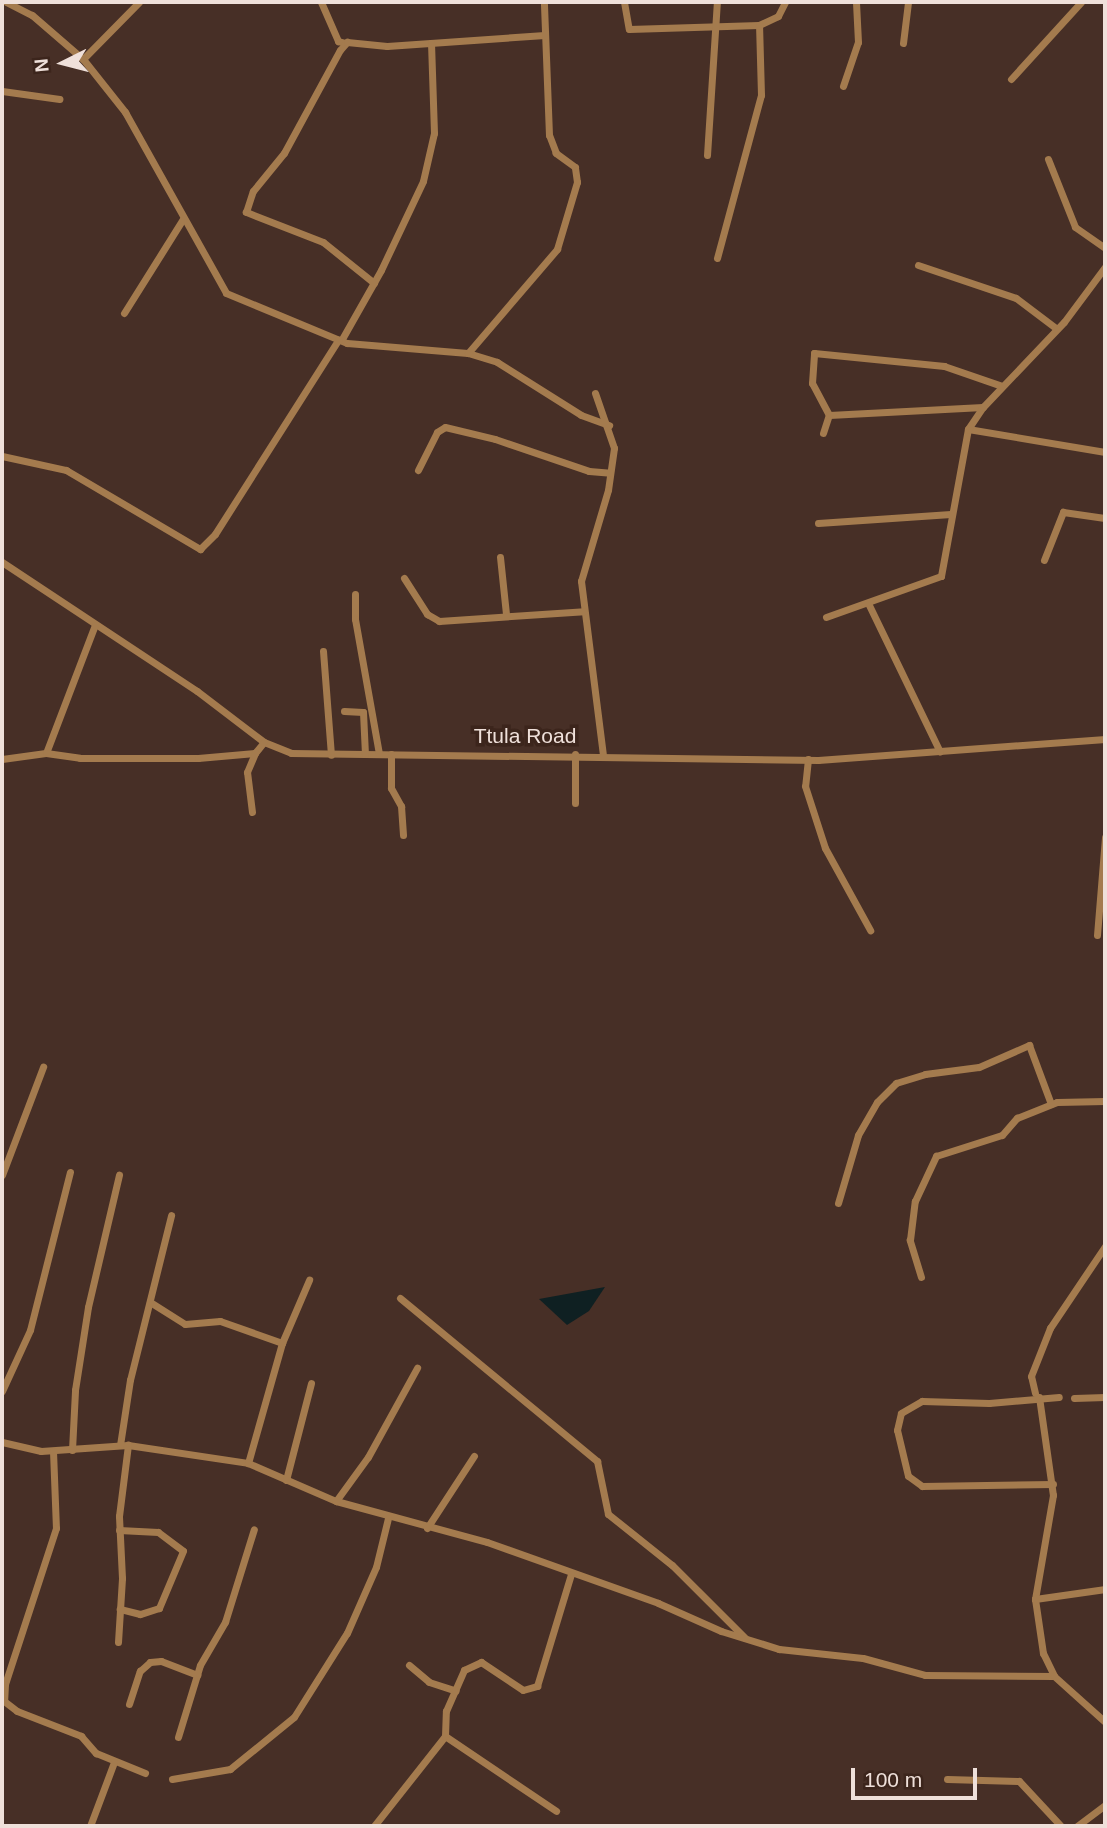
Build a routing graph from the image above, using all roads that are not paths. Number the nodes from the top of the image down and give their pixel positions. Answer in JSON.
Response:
{"nodes":[{"id":1,"x":6,"y":2,"type":"edge"},
{"id":2,"x":139,"y":2,"type":"edge"},
{"id":3,"x":321,"y":2,"type":"edge"},
{"id":4,"x":544,"y":2,"type":"edge"},
{"id":5,"x":624,"y":2,"type":"edge"},
{"id":6,"x":717,"y":2,"type":"edge"},
{"id":7,"x":785,"y":2,"type":"edge"},
{"id":8,"x":856,"y":2,"type":"edge"},
{"id":9,"x":908,"y":2,"type":"edge"},
{"id":10,"x":1081,"y":2,"type":"edge"},
{"id":11,"x":759,"y":25,"type":"junction"},
{"id":12,"x":718,"y":26,"type":"junction"},
{"id":13,"x":545,"y":35,"type":"junction"},
{"id":14,"x":345,"y":43,"type":"junction"},
{"id":15,"x":431,"y":43,"type":"junction"},
{"id":16,"x":903,"y":43,"type":"dead end"},
{"id":17,"x":83,"y":59,"type":"junction"},
{"id":18,"x":1011,"y":79,"type":"dead end"},
{"id":19,"x":843,"y":86,"type":"dead end"},
{"id":20,"x":2,"y":91,"type":"edge"},
{"id":21,"x":59,"y":99,"type":"dead end"},
{"id":22,"x":707,"y":155,"type":"dead end"},
{"id":23,"x":1048,"y":159,"type":"dead end"},
{"id":24,"x":183,"y":219,"type":"junction"},
{"id":25,"x":1105,"y":248,"type":"edge"},
{"id":26,"x":716,"y":258,"type":"dead end"},
{"id":27,"x":918,"y":265,"type":"dead end"},
{"id":28,"x":1105,"y":267,"type":"edge"},
{"id":29,"x":374,"y":284,"type":"junction"},
{"id":30,"x":124,"y":313,"type":"dead end"},
{"id":31,"x":1057,"y":329,"type":"junction"},
{"id":32,"x":340,"y":339,"type":"junction"},
{"id":33,"x":468,"y":353,"type":"junction"},
{"id":34,"x":1002,"y":386,"type":"junction"},
{"id":35,"x":595,"y":393,"type":"dead end"},
{"id":36,"x":983,"y":407,"type":"junction"},
{"id":37,"x":829,"y":415,"type":"junction"},
{"id":38,"x":609,"y":425,"type":"junction"},
{"id":39,"x":968,"y":429,"type":"junction"},
{"id":40,"x":823,"y":433,"type":"dead end"},
{"id":41,"x":1105,"y":452,"type":"edge"},
{"id":42,"x":2,"y":456,"type":"edge"},
{"id":43,"x":418,"y":470,"type":"dead end"},
{"id":44,"x":610,"y":473,"type":"junction"},
{"id":45,"x":951,"y":514,"type":"junction"},
{"id":46,"x":1105,"y":518,"type":"edge"},
{"id":47,"x":818,"y":523,"type":"dead end"},
{"id":48,"x":500,"y":557,"type":"dead end"},
{"id":49,"x":1044,"y":561,"type":"dead end"},
{"id":50,"x":2,"y":562,"type":"edge"},
{"id":51,"x":404,"y":578,"type":"dead end"},
{"id":52,"x":355,"y":594,"type":"dead end"},
{"id":53,"x":868,"y":603,"type":"junction"},
{"id":54,"x":584,"y":611,"type":"junction"},
{"id":55,"x":506,"y":614,"type":"junction"},
{"id":56,"x":826,"y":617,"type":"dead end"},
{"id":57,"x":95,"y":625,"type":"junction"},
{"id":58,"x":323,"y":651,"type":"dead end"},
{"id":59,"x":344,"y":711,"type":"dead end"},
{"id":60,"x":1105,"y":739,"type":"edge"},
{"id":61,"x":264,"y":742,"type":"junction"},
{"id":62,"x":46,"y":752,"type":"junction"},
{"id":63,"x":940,"y":752,"type":"junction"},
{"id":64,"x":255,"y":753,"type":"junction"},
{"id":65,"x":365,"y":754,"type":"junction"},
{"id":66,"x":379,"y":754,"type":"junction"},
{"id":67,"x":391,"y":754,"type":"junction"},
{"id":68,"x":575,"y":754,"type":"junction"},
{"id":69,"x":603,"y":754,"type":"junction"},
{"id":70,"x":331,"y":755,"type":"junction"},
{"id":71,"x":2,"y":759,"type":"edge"},
{"id":72,"x":808,"y":760,"type":"junction"},
{"id":73,"x":575,"y":803,"type":"dead end"},
{"id":74,"x":251,"y":812,"type":"dead end"},
{"id":75,"x":403,"y":835,"type":"dead end"},
{"id":76,"x":1105,"y":837,"type":"edge"},
{"id":77,"x":870,"y":930,"type":"dead end"},
{"id":78,"x":1097,"y":935,"type":"dead end"},
{"id":79,"x":43,"y":1067,"type":"dead end"},
{"id":80,"x":1105,"y":1101,"type":"edge"},
{"id":81,"x":1051,"y":1104,"type":"junction"},
{"id":82,"x":70,"y":1172,"type":"dead end"},
{"id":83,"x":2,"y":1175,"type":"edge"},
{"id":84,"x":119,"y":1175,"type":"dead end"},
{"id":85,"x":838,"y":1203,"type":"dead end"},
{"id":86,"x":171,"y":1214,"type":"dead end"},
{"id":87,"x":1105,"y":1246,"type":"edge"},
{"id":88,"x":921,"y":1277,"type":"dead end"},
{"id":89,"x":309,"y":1280,"type":"dead end"},
{"id":90,"x":400,"y":1298,"type":"dead end"},
{"id":91,"x":150,"y":1302,"type":"junction"},
{"id":92,"x":282,"y":1343,"type":"junction"},
{"id":93,"x":417,"y":1368,"type":"dead end"},
{"id":94,"x":311,"y":1383,"type":"dead end"},
{"id":95,"x":2,"y":1391,"type":"edge"},
{"id":96,"x":1037,"y":1395,"type":"junction"},
{"id":97,"x":1059,"y":1397,"type":"dead end"},
{"id":98,"x":1105,"y":1397,"type":"edge"},
{"id":99,"x":1074,"y":1398,"type":"dead end"},
{"id":100,"x":2,"y":1442,"type":"edge"},
{"id":101,"x":124,"y":1445,"type":"junction"},
{"id":102,"x":72,"y":1450,"type":"junction"},
{"id":103,"x":53,"y":1451,"type":"junction"},
{"id":104,"x":474,"y":1456,"type":"dead end"},
{"id":105,"x":248,"y":1463,"type":"junction"},
{"id":106,"x":286,"y":1480,"type":"junction"},
{"id":107,"x":1053,"y":1484,"type":"junction"},
{"id":108,"x":336,"y":1501,"type":"junction"},
{"id":109,"x":388,"y":1518,"type":"junction"},
{"id":110,"x":427,"y":1528,"type":"junction"},
{"id":111,"x":254,"y":1529,"type":"dead end"},
{"id":112,"x":120,"y":1530,"type":"junction"},
{"id":113,"x":570,"y":1574,"type":"junction"},
{"id":114,"x":1105,"y":1589,"type":"edge"},
{"id":115,"x":1035,"y":1599,"type":"junction"},
{"id":116,"x":120,"y":1609,"type":"junction"},
{"id":117,"x":748,"y":1640,"type":"junction"},
{"id":118,"x":118,"y":1642,"type":"dead end"},
{"id":119,"x":409,"y":1665,"type":"dead end"},
{"id":120,"x":197,"y":1675,"type":"junction"},
{"id":121,"x":1054,"y":1676,"type":"junction"},
{"id":122,"x":3,"y":1681,"type":"edge"},
{"id":123,"x":456,"y":1691,"type":"junction"},
{"id":124,"x":129,"y":1704,"type":"dead end"},
{"id":125,"x":1105,"y":1723,"type":"edge"},
{"id":126,"x":445,"y":1735,"type":"junction"},
{"id":127,"x":178,"y":1737,"type":"dead end"},
{"id":128,"x":114,"y":1762,"type":"junction"},
{"id":129,"x":145,"y":1773,"type":"dead end"},
{"id":130,"x":172,"y":1779,"type":"dead end"},
{"id":131,"x":947,"y":1779,"type":"dead end"},
{"id":132,"x":1105,"y":1805,"type":"edge"},
{"id":133,"x":556,"y":1811,"type":"dead end"},
{"id":134,"x":90,"y":1826,"type":"edge"},
{"id":135,"x":374,"y":1826,"type":"edge"},
{"id":136,"x":1061,"y":1826,"type":"edge"},
{"id":137,"x":1077,"y":1826,"type":"edge"}],
"edges":[{"from":1,"to":17,"type":"street"},
{"from":2,"to":17,"type":"street"},
{"from":3,"to":14,"type":"street"},
{"from":4,"to":13,"type":"street"},
{"from":5,"to":12,"type":"street"},
{"from":6,"to":12,"type":"street"},
{"from":7,"to":11,"type":"street"},
{"from":8,"to":19,"type":"street"},
{"from":9,"to":16,"type":"street"},
{"from":10,"to":18,"type":"street"},
{"from":11,"to":12,"type":"street"},
{"from":11,"to":26,"type":"street"},
{"from":12,"to":22,"type":"street"},
{"from":13,"to":15,"type":"street"},
{"from":13,"to":33,"type":"street"},
{"from":14,"to":15,"type":"street"},
{"from":14,"to":29,"type":"street"},
{"from":15,"to":29,"type":"street"},
{"from":17,"to":24,"type":"street"},
{"from":20,"to":21,"type":"street"},
{"from":23,"to":25,"type":"street"},
{"from":24,"to":30,"type":"street"},
{"from":24,"to":32,"type":"street"},
{"from":27,"to":31,"type":"street"},
{"from":28,"to":31,"type":"street"},
{"from":29,"to":32,"type":"street"},
{"from":31,"to":34,"type":"street"},
{"from":32,"to":33,"type":"street"},
{"from":32,"to":42,"type":"street"},
{"from":33,"to":38,"type":"street"},
{"from":34,"to":36,"type":"street"},
{"from":34,"to":37,"type":"street"},
{"from":35,"to":38,"type":"street"},
{"from":36,"to":37,"type":"street"},
{"from":36,"to":39,"type":"street"},
{"from":37,"to":40,"type":"street"},
{"from":38,"to":44,"type":"street"},
{"from":39,"to":41,"type":"street"},
{"from":39,"to":45,"type":"street"},
{"from":43,"to":44,"type":"street"},
{"from":44,"to":54,"type":"street"},
{"from":45,"to":47,"type":"street"},
{"from":45,"to":53,"type":"street"},
{"from":46,"to":49,"type":"street"},
{"from":48,"to":55,"type":"street"},
{"from":50,"to":57,"type":"street","name":"Ttula Road"},
{"from":51,"to":55,"type":"street"},
{"from":52,"to":66,"type":"street"},
{"from":53,"to":56,"type":"street"},
{"from":53,"to":63,"type":"street"},
{"from":54,"to":55,"type":"street"},
{"from":54,"to":69,"type":"street"},
{"from":57,"to":61,"type":"street","name":"Ttula Road"},
{"from":57,"to":62,"type":"street"},
{"from":58,"to":70,"type":"street"},
{"from":59,"to":65,"type":"street"},
{"from":60,"to":63,"type":"street","name":"Ttula Road"},
{"from":61,"to":64,"type":"street"},
{"from":61,"to":70,"type":"street","name":"Ttula Road"},
{"from":62,"to":64,"type":"street"},
{"from":62,"to":71,"type":"street"},
{"from":63,"to":72,"type":"street","name":"Ttula Road"},
{"from":64,"to":74,"type":"street"},
{"from":65,"to":66,"type":"street","name":"Ttula Road"},
{"from":65,"to":70,"type":"street","name":"Ttula Road"},
{"from":66,"to":67,"type":"street","name":"Ttula Road"},
{"from":67,"to":68,"type":"street","name":"Ttula Road"},
{"from":67,"to":75,"type":"street"},
{"from":68,"to":69,"type":"street","name":"Ttula Road"},
{"from":68,"to":73,"type":"street"},
{"from":69,"to":72,"type":"street","name":"Ttula Road"},
{"from":72,"to":77,"type":"street"},
{"from":76,"to":78,"type":"street"},
{"from":79,"to":83,"type":"street"},
{"from":80,"to":81,"type":"street"},
{"from":81,"to":85,"type":"street"},
{"from":81,"to":88,"type":"street"},
{"from":82,"to":95,"type":"street"},
{"from":84,"to":102,"type":"street"},
{"from":86,"to":91,"type":"street"},
{"from":87,"to":96,"type":"street"},
{"from":89,"to":92,"type":"street"},
{"from":90,"to":117,"type":"street"},
{"from":91,"to":92,"type":"street"},
{"from":91,"to":101,"type":"street"},
{"from":92,"to":105,"type":"street"},
{"from":93,"to":108,"type":"street"},
{"from":94,"to":106,"type":"street"},
{"from":96,"to":97,"type":"street"},
{"from":96,"to":107,"type":"street"},
{"from":96,"to":107,"type":"street"},
{"from":98,"to":99,"type":"street"},
{"from":100,"to":103,"type":"street"},
{"from":101,"to":102,"type":"street"},
{"from":101,"to":105,"type":"street"},
{"from":101,"to":112,"type":"street"},
{"from":102,"to":103,"type":"street"},
{"from":103,"to":122,"type":"street"},
{"from":104,"to":110,"type":"street"},
{"from":105,"to":106,"type":"street"},
{"from":106,"to":108,"type":"street"},
{"from":107,"to":115,"type":"street"},
{"from":108,"to":109,"type":"street"},
{"from":109,"to":110,"type":"street"},
{"from":109,"to":130,"type":"street"},
{"from":110,"to":113,"type":"street"},
{"from":111,"to":120,"type":"street"},
{"from":112,"to":116,"type":"street"},
{"from":112,"to":116,"type":"street"},
{"from":113,"to":117,"type":"street"},
{"from":113,"to":123,"type":"street"},
{"from":114,"to":115,"type":"street"},
{"from":115,"to":121,"type":"street"},
{"from":116,"to":118,"type":"street"},
{"from":117,"to":121,"type":"street"},
{"from":119,"to":123,"type":"street"},
{"from":120,"to":124,"type":"street"},
{"from":120,"to":127,"type":"street"},
{"from":121,"to":125,"type":"street"},
{"from":122,"to":128,"type":"street"},
{"from":123,"to":126,"type":"street"},
{"from":126,"to":133,"type":"street"},
{"from":126,"to":135,"type":"street"},
{"from":128,"to":129,"type":"street"},
{"from":128,"to":134,"type":"street"},
{"from":131,"to":136,"type":"street"},
{"from":132,"to":137,"type":"street"}]}
